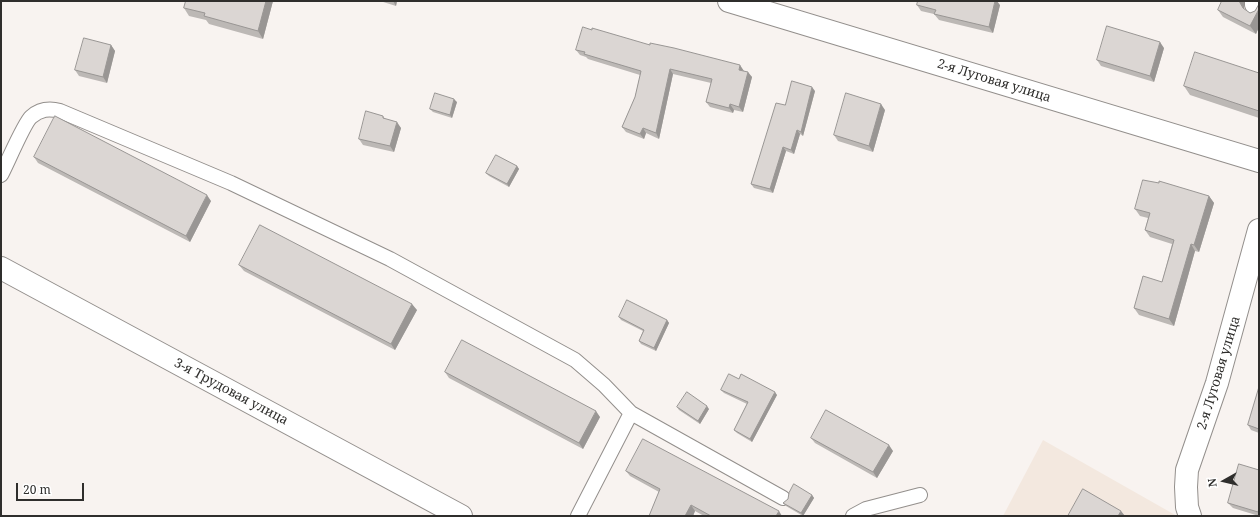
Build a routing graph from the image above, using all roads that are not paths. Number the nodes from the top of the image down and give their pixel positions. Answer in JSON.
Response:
{"nodes":[{"id":1,"x":729,"y":1,"type":"edge"},
{"id":2,"x":1259,"y":161,"type":"edge"},
{"id":3,"x":1,"y":175,"type":"edge"},
{"id":4,"x":1259,"y":230,"type":"edge"},
{"id":5,"x":1,"y":268,"type":"edge"},
{"id":6,"x":631,"y":413,"type":"junction"},
{"id":7,"x":920,"y":495,"type":"dead end"},
{"id":8,"x":783,"y":498,"type":"dead end"},
{"id":9,"x":461,"y":516,"type":"edge"},
{"id":10,"x":578,"y":516,"type":"edge"},
{"id":11,"x":853,"y":516,"type":"edge"},
{"id":12,"x":1190,"y":516,"type":"edge"}],
"edges":[{"from":1,"to":2,"type":"street","name":"2-я Луговая улица"},
{"from":3,"to":6,"type":"lane"},
{"from":4,"to":12,"type":"street","name":"2-я Луговая улица"},
{"from":5,"to":9,"type":"street","name":"3-я Трудовая улица"},
{"from":6,"to":8,"type":"lane"},
{"from":6,"to":10,"type":"lane"},
{"from":7,"to":11,"type":"lane"}]}
